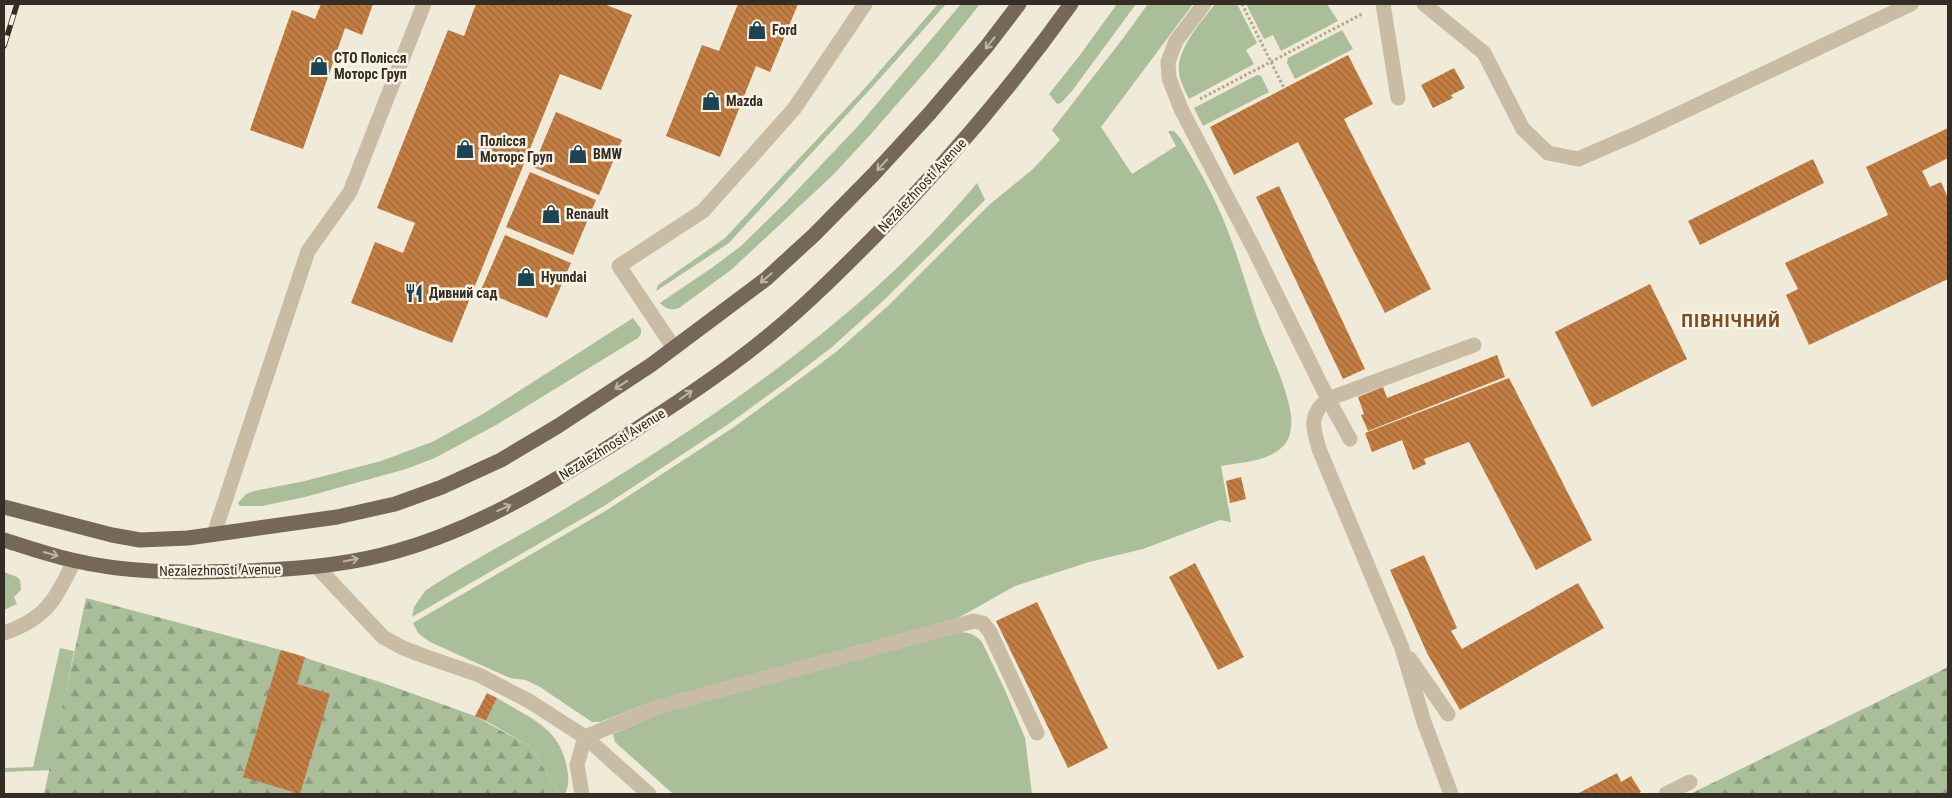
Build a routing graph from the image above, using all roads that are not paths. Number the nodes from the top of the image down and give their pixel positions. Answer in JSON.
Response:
{"nodes":[{"id":1,"x":424,"y":4,"type":"edge"},
{"id":2,"x":865,"y":4,"type":"edge"},
{"id":3,"x":1019,"y":4,"type":"edge"},
{"id":4,"x":1071,"y":4,"type":"edge"},
{"id":5,"x":1204,"y":4,"type":"edge"},
{"id":6,"x":1383,"y":4,"type":"edge"},
{"id":7,"x":1424,"y":4,"type":"edge"},
{"id":8,"x":1912,"y":4,"type":"edge"},
{"id":9,"x":1398,"y":98,"type":"dead end"},
{"id":10,"x":1474,"y":345,"type":"dead end"},
{"id":11,"x":674,"y":348,"type":"junction"},
{"id":12,"x":1328,"y":399,"type":"junction"},
{"id":13,"x":1350,"y":439,"type":"dead end"},
{"id":14,"x":4,"y":507,"type":"edge"},
{"id":15,"x":214,"y":534,"type":"junction"},
{"id":16,"x":4,"y":540,"type":"edge"},
{"id":17,"x":74,"y":560,"type":"junction"},
{"id":18,"x":317,"y":567,"type":"junction"},
{"id":19,"x":4,"y":633,"type":"edge"},
{"id":20,"x":1402,"y":648,"type":"junction"},
{"id":21,"x":1448,"y":714,"type":"dead end"},
{"id":22,"x":1037,"y":733,"type":"dead end"},
{"id":23,"x":585,"y":737,"type":"junction"},
{"id":24,"x":1690,"y":782,"type":"dead end"},
{"id":25,"x":582,"y":794,"type":"edge"},
{"id":26,"x":649,"y":794,"type":"edge"},
{"id":27,"x":1451,"y":794,"type":"edge"},
{"id":28,"x":1666,"y":794,"type":"edge"}],
"edges":[{"from":1,"to":15,"type":"lane"},
{"from":2,"to":11,"type":"lane"},
{"from":3,"to":11,"type":"main road","one_way":true},
{"from":18,"to":4,"type":"main road","name":"Nezalezhnosti Avenue","one_way":true},
{"from":5,"to":12,"type":"lane"},
{"from":6,"to":9,"type":"lane"},
{"from":7,"to":8,"type":"lane"},
{"from":10,"to":12,"type":"lane"},
{"from":11,"to":15,"type":"main road","one_way":true},
{"from":12,"to":13,"type":"lane"},
{"from":12,"to":20,"type":"lane"},
{"from":14,"to":15,"type":"main road"},
{"from":16,"to":17,"type":"main road","name":"Nezalezhnosti Avenue","one_way":true},
{"from":17,"to":18,"type":"main road","name":"Nezalezhnosti Avenue"},
{"from":17,"to":19,"type":"lane"},
{"from":18,"to":23,"type":"lane"},
{"from":20,"to":21,"type":"lane"},
{"from":20,"to":27,"type":"lane"},
{"from":22,"to":23,"type":"lane"},
{"from":23,"to":25,"type":"lane"},
{"from":23,"to":26,"type":"lane"},
{"from":24,"to":28,"type":"lane"}]}
